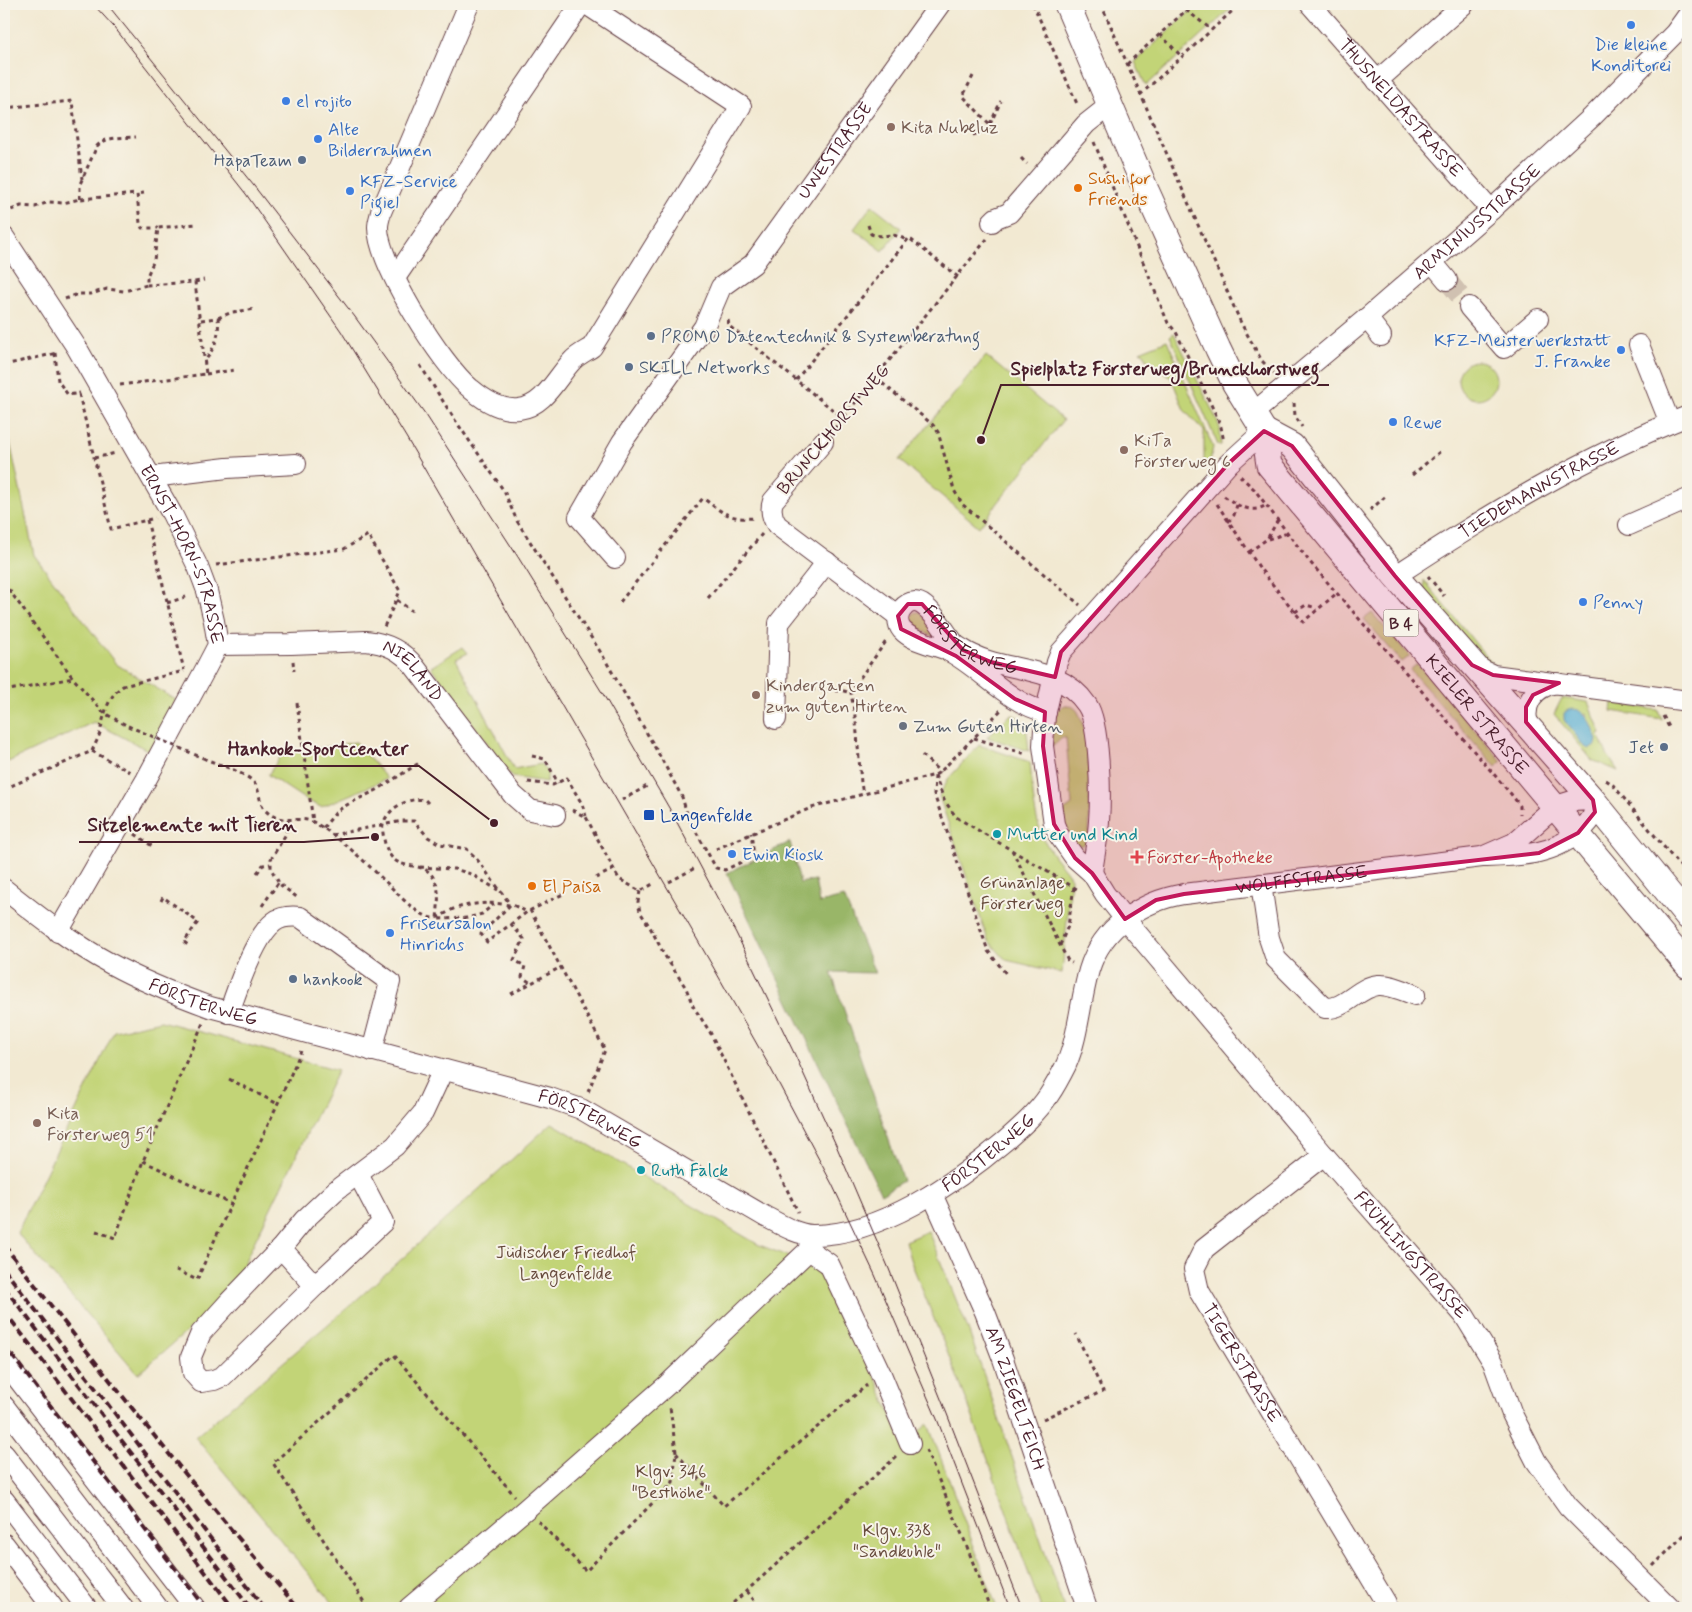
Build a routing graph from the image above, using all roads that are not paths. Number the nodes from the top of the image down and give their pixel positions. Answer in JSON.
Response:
{"nodes":[{"id":1,"x":469,"y":4,"type":"edge"},
{"id":2,"x":581,"y":4,"type":"edge"},
{"id":3,"x":586,"y":4,"type":"edge"},
{"id":4,"x":940,"y":4,"type":"edge"},
{"id":5,"x":1067,"y":4,"type":"edge"},
{"id":6,"x":1310,"y":4,"type":"edge"},
{"id":7,"x":1464,"y":4,"type":"edge"},
{"id":8,"x":1688,"y":15,"type":"edge"},
{"id":9,"x":1377,"y":81,"type":"junction"},
{"id":10,"x":1110,"y":104,"type":"junction"},
{"id":11,"x":1491,"y":210,"type":"junction"},
{"id":12,"x":992,"y":222,"type":"dead end"},
{"id":13,"x":4,"y":237,"type":"edge"},
{"id":14,"x":1432,"y":262,"type":"junction"},
{"id":15,"x":395,"y":278,"type":"junction"},
{"id":16,"x":1447,"y":280,"type":"tunnel mouth"},
{"id":17,"x":1469,"y":307,"type":"tunnel mouth"},
{"id":18,"x":1367,"y":318,"type":"junction"},
{"id":19,"x":1538,"y":319,"type":"dead end"},
{"id":20,"x":1381,"y":336,"type":"dead end"},
{"id":21,"x":1639,"y":345,"type":"dead end"},
{"id":22,"x":1679,"y":419,"type":"edge"},
{"id":23,"x":1258,"y":423,"type":"junction"},
{"id":24,"x":822,"y":442,"type":"road end"},
{"id":25,"x":296,"y":464,"type":"dead end"},
{"id":26,"x":152,"y":477,"type":"junction"},
{"id":27,"x":1688,"y":499,"type":"edge"},
{"id":28,"x":1629,"y":525,"type":"dead end"},
{"id":29,"x":615,"y":558,"type":"dead end"},
{"id":30,"x":828,"y":562,"type":"junction"},
{"id":31,"x":1394,"y":576,"type":"junction"},
{"id":32,"x":898,"y":616,"type":"junction"},
{"id":33,"x":218,"y":644,"type":"junction"},
{"id":34,"x":1472,"y":665,"type":"junction"},
{"id":35,"x":1055,"y":677,"type":"junction"},
{"id":36,"x":1559,"y":683,"type":"junction"},
{"id":37,"x":1688,"y":701,"type":"edge"},
{"id":38,"x":1046,"y":712,"type":"junction"},
{"id":39,"x":776,"y":719,"type":"dead end"},
{"id":40,"x":1529,"y":728,"type":"junction"},
{"id":41,"x":1593,"y":800,"type":"junction"},
{"id":42,"x":1556,"y":806,"type":"junction"},
{"id":43,"x":555,"y":815,"type":"road end"},
{"id":44,"x":1578,"y":833,"type":"junction"},
{"id":45,"x":1482,"y":857,"type":"junction"},
{"id":46,"x":1092,"y":873,"type":"junction"},
{"id":47,"x":1261,"y":884,"type":"junction"},
{"id":48,"x":4,"y":889,"type":"edge"},
{"id":49,"x":1688,"y":917,"type":"edge"},
{"id":50,"x":1125,"y":919,"type":"junction"},
{"id":51,"x":58,"y":932,"type":"junction"},
{"id":52,"x":1688,"y":966,"type":"edge"},
{"id":53,"x":1415,"y":995,"type":"dead end"},
{"id":54,"x":229,"y":1012,"type":"junction"},
{"id":55,"x":372,"y":1051,"type":"junction"},
{"id":56,"x":443,"y":1070,"type":"junction"},
{"id":57,"x":1324,"y":1155,"type":"junction"},
{"id":58,"x":358,"y":1174,"type":"junction"},
{"id":59,"x":932,"y":1194,"type":"junction"},
{"id":60,"x":809,"y":1242,"type":"junction"},
{"id":61,"x":281,"y":1248,"type":"junction"},
{"id":62,"x":315,"y":1286,"type":"junction"},
{"id":63,"x":4,"y":1361,"type":"edge"},
{"id":64,"x":4,"y":1406,"type":"edge"},
{"id":65,"x":910,"y":1444,"type":"road end"},
{"id":66,"x":4,"y":1454,"type":"edge"},
{"id":67,"x":4,"y":1500,"type":"edge"},
{"id":68,"x":4,"y":1544,"type":"edge"},
{"id":69,"x":1386,"y":1603,"type":"dead end"},
{"id":70,"x":53,"y":1608,"type":"edge"},
{"id":71,"x":86,"y":1608,"type":"edge"},
{"id":72,"x":123,"y":1608,"type":"edge"},
{"id":73,"x":158,"y":1608,"type":"edge"},
{"id":74,"x":195,"y":1608,"type":"edge"},
{"id":75,"x":409,"y":1608,"type":"edge"},
{"id":76,"x":1087,"y":1608,"type":"edge"},
{"id":77,"x":1670,"y":1608,"type":"edge"}],
"edges":[{"from":1,"to":15,"type":"street"},
{"from":2,"to":15,"type":"street"},
{"from":3,"to":15,"type":"street"},
{"from":4,"to":29,"type":"street","name":"UWESTRASSE"},
{"from":5,"to":10,"type":"main road","name":"KIELER STRASSE","number":"B 4"},
{"from":6,"to":9,"type":"street","name":"THUSNELDASTRASSE"},
{"from":7,"to":9,"type":"street"},
{"from":8,"to":11,"type":"street","name":"ARMINIUSSTRASSE"},
{"from":9,"to":11,"type":"street","name":"THUSNELDASTRASSE"},
{"from":10,"to":12,"type":"street"},
{"from":10,"to":23,"type":"main road","name":"KIELER STRASSE","number":"B 4"},
{"from":11,"to":14,"type":"street","name":"ARMINIUSSTRASSE"},
{"from":13,"to":26,"type":"street","name":"ERNST-HORN-STRASSE"},
{"from":14,"to":16,"type":"street"},
{"from":14,"to":18,"type":"street","name":"ARMINIUSSTRASSE"},
{"from":17,"to":19,"type":"street"},
{"from":18,"to":20,"type":"street"},
{"from":18,"to":23,"type":"street","name":"ARMINIUSSTRASSE"},
{"from":21,"to":22,"type":"street"},
{"from":22,"to":31,"type":"street","name":"TIEDEMANNSTRASSE"},
{"from":23,"to":31,"type":"main road","name":"KIELER STRASSE","number":"B 4"},
{"from":23,"to":35,"type":"street"},
{"from":23,"to":42,"type":"main road","name":"KIELER STRASSE","number":"B 4"},
{"from":24,"to":30,"type":"street","name":"BRUNCKHORSTWEG"},
{"from":25,"to":26,"type":"street"},
{"from":26,"to":33,"type":"street","name":"ERNST-HORN-STRASSE"},
{"from":27,"to":28,"type":"street"},
{"from":30,"to":32,"type":"street","name":"BRUNCKHORSTWEG"},
{"from":30,"to":39,"type":"street"},
{"from":31,"to":34,"type":"main road","name":"KIELER STRASSE","number":"B 4"},
{"from":32,"to":35,"type":"street","name":"FÖRSTERWEG"},
{"from":32,"to":38,"type":"street","name":"FÖRSTERWEG"},
{"from":33,"to":43,"type":"street","name":"NIELAND"},
{"from":33,"to":51,"type":"street","name":"ERNST-HORN-STRASSE"},
{"from":34,"to":36,"type":"street"},
{"from":34,"to":40,"type":"main road","name":"KIELER STRASSE","number":"B 4"},
{"from":35,"to":38,"type":"street"},
{"from":35,"to":46,"type":"street","name":"FÖRSTERWEG"},
{"from":36,"to":37,"type":"street"},
{"from":36,"to":40,"type":"street"},
{"from":38,"to":46,"type":"street"},
{"from":40,"to":41,"type":"main road","name":"KIELER STRASSE","number":"B 4"},
{"from":41,"to":42,"type":"street","name":"WOLFFSTRASSE"},
{"from":41,"to":44,"type":"street","name":"WOLFFSTRASSE"},
{"from":41,"to":49,"type":"main road","name":"KIELER STRASSE","number":"B 4"},
{"from":42,"to":44,"type":"main road","name":"KIELER STRASSE","number":"B 4"},
{"from":42,"to":45,"type":"street","name":"WOLFFSTRASSE"},
{"from":44,"to":45,"type":"street","name":"WOLFFSTRASSE"},
{"from":44,"to":52,"type":"main road","name":"KIELER STRASSE","number":"B 4"},
{"from":45,"to":47,"type":"street","name":"WOLFFSTRASSE"},
{"from":46,"to":50,"type":"street"},
{"from":47,"to":50,"type":"street","name":"WOLFFSTRASSE"},
{"from":47,"to":53,"type":"street"},
{"from":48,"to":51,"type":"street","name":"FÖRSTERWEG"},
{"from":50,"to":57,"type":"street","name":"FRÜHLINGSTRASSE"},
{"from":50,"to":59,"type":"street","name":"FÖRSTERWEG"},
{"from":51,"to":54,"type":"street","name":"FÖRSTERWEG"},
{"from":54,"to":55,"type":"street","name":"FÖRSTERWEG"},
{"from":54,"to":55,"type":"street"},
{"from":55,"to":56,"type":"street","name":"FÖRSTERWEG"},
{"from":56,"to":58,"type":"street"},
{"from":56,"to":60,"type":"street","name":"FÖRSTERWEG"},
{"from":57,"to":69,"type":"street","name":"TIGERSTRASSE"},
{"from":57,"to":77,"type":"street","name":"FRÜHLINGSTRASSE"},
{"from":58,"to":61,"type":"street"},
{"from":58,"to":62,"type":"street"},
{"from":59,"to":60,"type":"street","name":"FÖRSTERWEG"},
{"from":59,"to":76,"type":"street","name":"AM ZIEGELTEICH"},
{"from":60,"to":65,"type":"street"},
{"from":60,"to":75,"type":"street"},
{"from":61,"to":62,"type":"street"},
{"from":61,"to":62,"type":"street"},
{"from":63,"to":74,"type":"street"},
{"from":64,"to":73,"type":"street"},
{"from":66,"to":72,"type":"street"},
{"from":67,"to":71,"type":"street"},
{"from":68,"to":70,"type":"street"}]}
